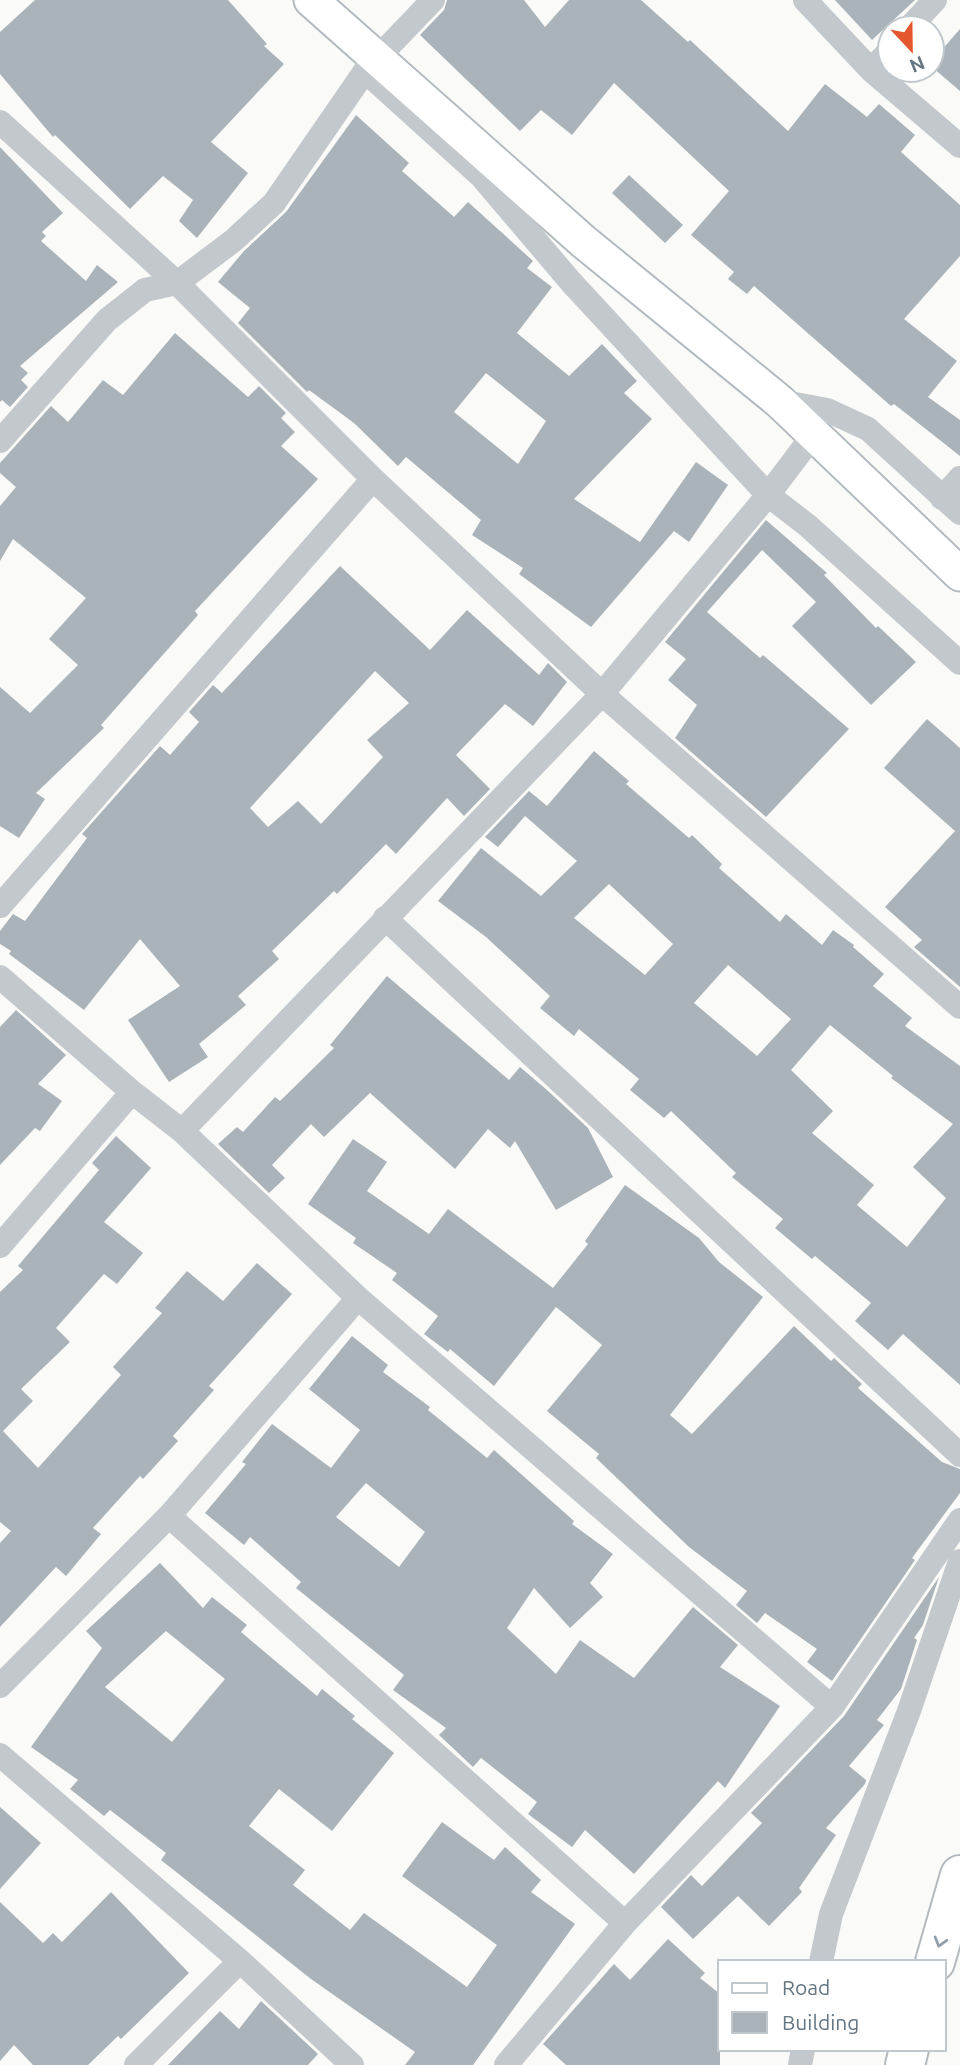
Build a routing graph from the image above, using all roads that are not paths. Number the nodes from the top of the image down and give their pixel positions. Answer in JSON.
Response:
{"nodes":[{"id":1,"x":311,"y":0,"type":"edge"},
{"id":2,"x":433,"y":0,"type":"edge"},
{"id":3,"x":805,"y":0,"type":"edge"},
{"id":4,"x":935,"y":0,"type":"edge"},
{"id":5,"x":922,"y":14,"type":"edge"},
{"id":6,"x":371,"y":64,"type":"junction"},
{"id":7,"x":876,"y":66,"type":"edge"},
{"id":8,"x":872,"y":71,"type":"junction"},
{"id":9,"x":0,"y":122,"type":"edge"},
{"id":10,"x":960,"y":146,"type":"edge"},
{"id":11,"x":177,"y":283,"type":"junction"},
{"id":12,"x":779,"y":401,"type":"junction"},
{"id":13,"x":814,"y":434,"type":"junction"},
{"id":14,"x":0,"y":442,"type":"edge"},
{"id":15,"x":960,"y":478,"type":"edge"},
{"id":16,"x":373,"y":479,"type":"junction"},
{"id":17,"x":768,"y":495,"type":"junction"},
{"id":18,"x":951,"y":505,"type":"edge"},
{"id":19,"x":960,"y":574,"type":"edge"},
{"id":20,"x":960,"y":663,"type":"edge"},
{"id":21,"x":602,"y":694,"type":"junction"},
{"id":22,"x":0,"y":906,"type":"edge"},
{"id":23,"x":386,"y":918,"type":"junction"},
{"id":24,"x":0,"y":977,"type":"edge"},
{"id":25,"x":960,"y":1007,"type":"edge"},
{"id":26,"x":132,"y":1092,"type":"junction"},
{"id":27,"x":182,"y":1131,"type":"junction"},
{"id":28,"x":0,"y":1246,"type":"edge"},
{"id":29,"x":358,"y":1298,"type":"junction"},
{"id":30,"x":960,"y":1455,"type":"edge"},
{"id":31,"x":169,"y":1516,"type":"junction"},
{"id":32,"x":960,"y":1520,"type":"edge"},
{"id":33,"x":960,"y":1561,"type":"edge"},
{"id":34,"x":0,"y":1686,"type":"edge"},
{"id":35,"x":832,"y":1707,"type":"junction"},
{"id":36,"x":0,"y":1755,"type":"edge"},
{"id":37,"x":960,"y":1875,"type":"edge"},
{"id":38,"x":625,"y":1923,"type":"junction"},
{"id":39,"x":821,"y":1960,"type":"edge"},
{"id":40,"x":935,"y":1960,"type":"edge"},
{"id":41,"x":240,"y":1961,"type":"junction"},
{"id":42,"x":136,"y":2065,"type":"edge"},
{"id":43,"x":352,"y":2065,"type":"edge"},
{"id":44,"x":506,"y":2065,"type":"edge"}],
"edges":[{"from":1,"to":6,"type":"main road"},
{"from":2,"to":6,"type":"street"},
{"from":3,"to":8,"type":"street"},
{"from":4,"to":5,"type":"street"},
{"from":6,"to":11,"type":"street"},
{"from":6,"to":12,"type":"main road"},
{"from":6,"to":17,"type":"street"},
{"from":7,"to":8,"type":"street"},
{"from":8,"to":10,"type":"street"},
{"from":9,"to":11,"type":"street"},
{"from":11,"to":14,"type":"street"},
{"from":11,"to":16,"type":"street"},
{"from":12,"to":13,"type":"main road"},
{"from":12,"to":18,"type":"street"},
{"from":13,"to":17,"type":"street"},
{"from":13,"to":19,"type":"main road"},
{"from":15,"to":18,"type":"street"},
{"from":16,"to":21,"type":"street"},
{"from":16,"to":22,"type":"street"},
{"from":17,"to":20,"type":"street"},
{"from":17,"to":21,"type":"street"},
{"from":21,"to":23,"type":"street"},
{"from":21,"to":25,"type":"street"},
{"from":23,"to":27,"type":"street"},
{"from":23,"to":30,"type":"street"},
{"from":24,"to":26,"type":"street"},
{"from":26,"to":27,"type":"street"},
{"from":26,"to":28,"type":"street"},
{"from":27,"to":29,"type":"street"},
{"from":29,"to":31,"type":"street"},
{"from":29,"to":35,"type":"street"},
{"from":31,"to":34,"type":"street"},
{"from":31,"to":38,"type":"street"},
{"from":32,"to":35,"type":"street"},
{"from":33,"to":39,"type":"street"},
{"from":35,"to":38,"type":"street"},
{"from":36,"to":41,"type":"street"},
{"from":37,"to":40,"type":"highway","one_way":true},
{"from":38,"to":44,"type":"street"},
{"from":41,"to":42,"type":"street"},
{"from":41,"to":43,"type":"street"}]}
